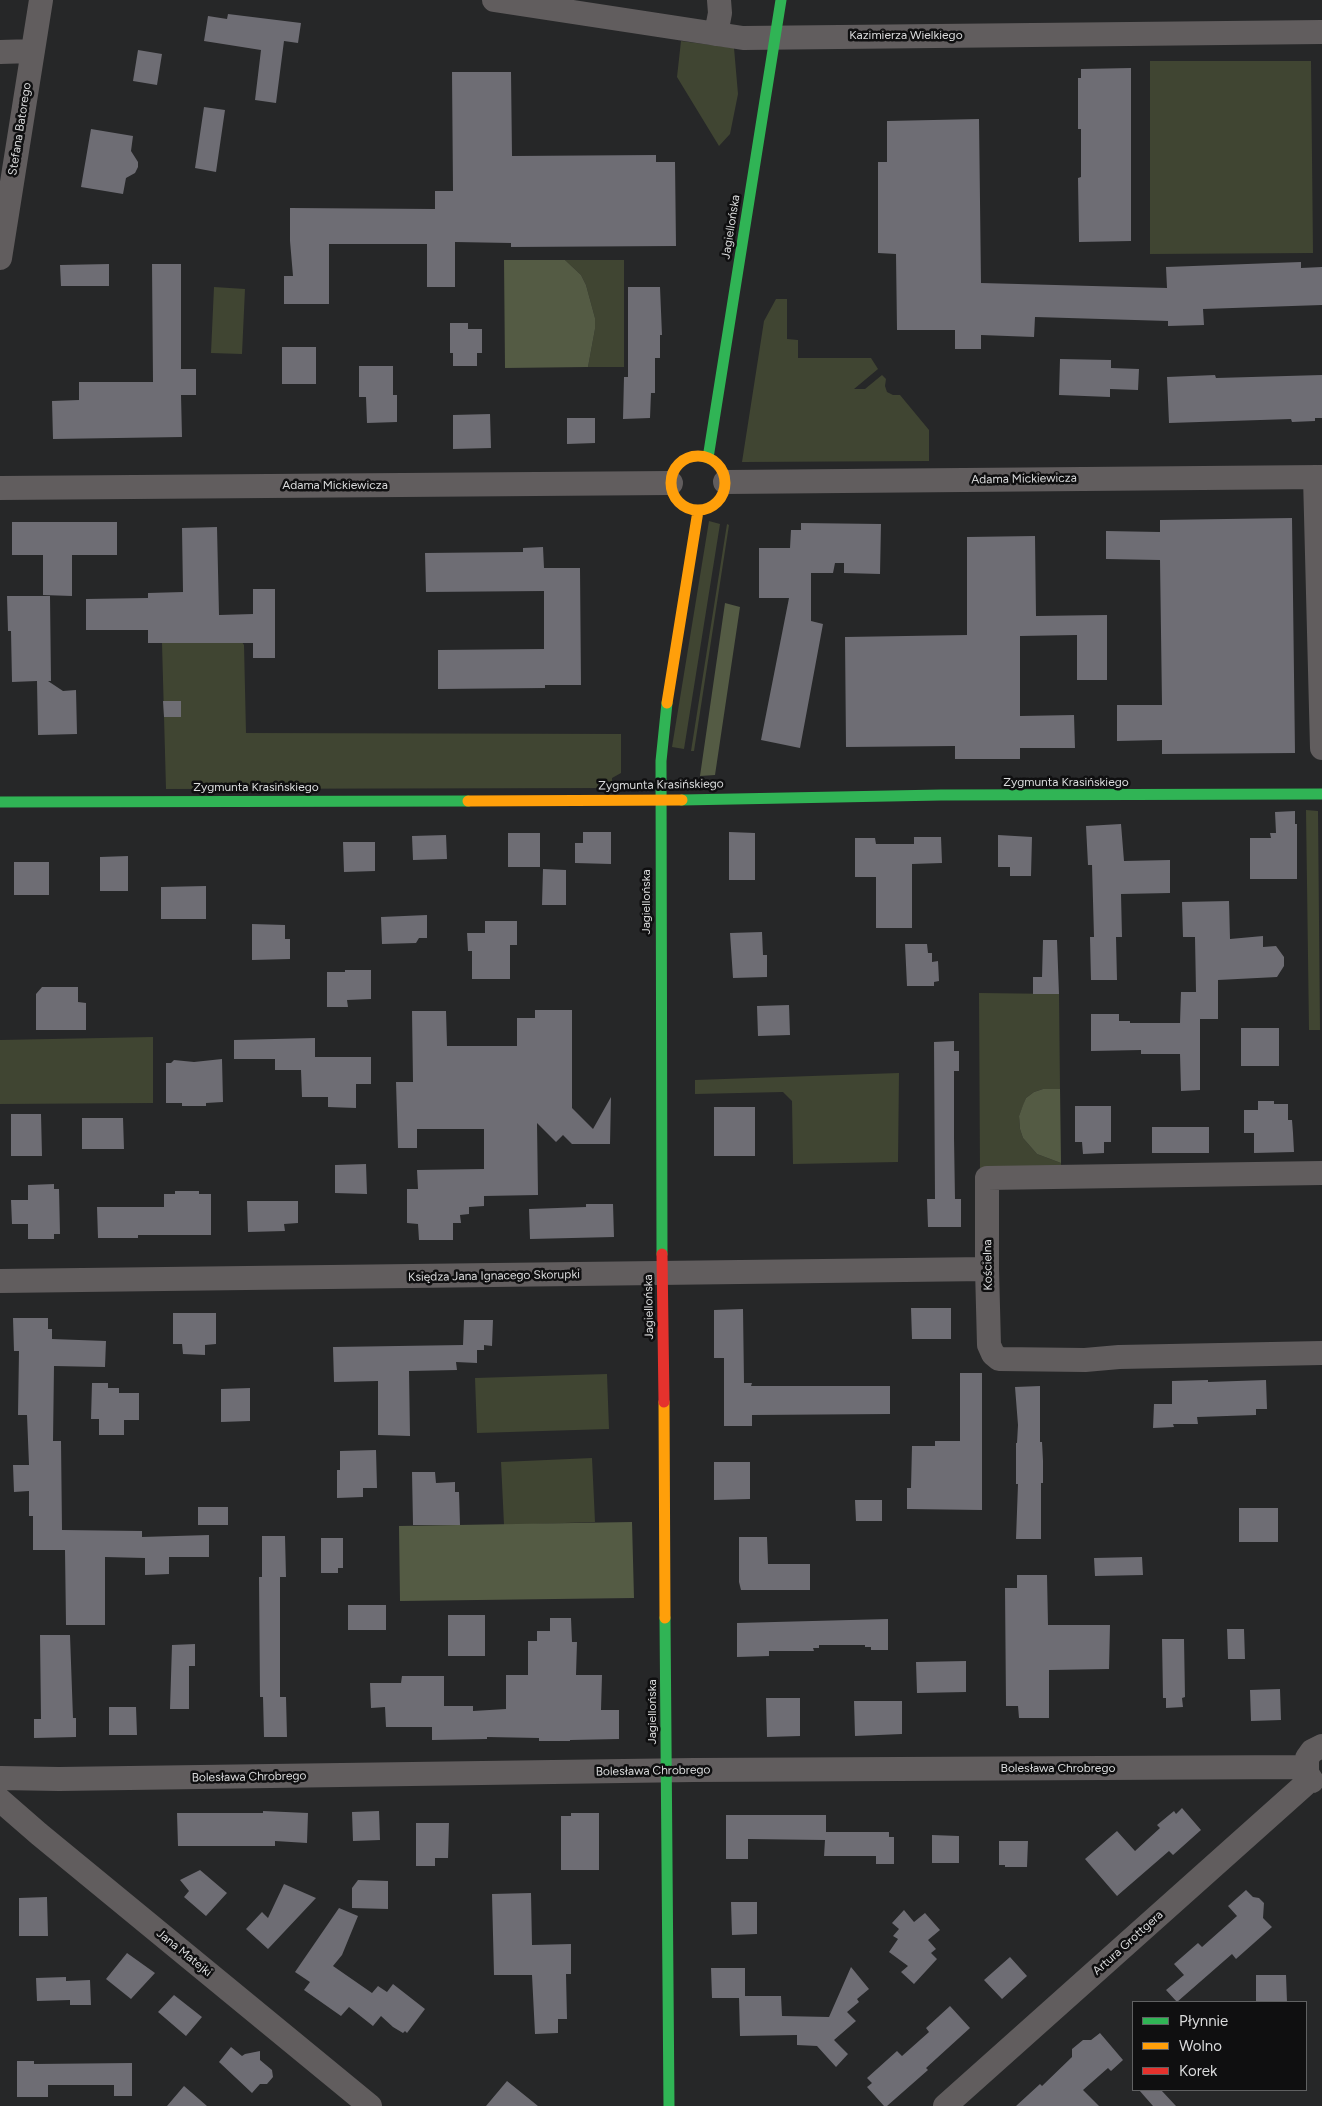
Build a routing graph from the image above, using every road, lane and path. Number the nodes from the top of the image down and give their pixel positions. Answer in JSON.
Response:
{"nodes":[{"id":1,"x":41,"y":0,"type":"edge"},
{"id":2,"x":494,"y":0,"type":"edge"},
{"id":3,"x":719,"y":0,"type":"edge"},
{"id":4,"x":781,"y":0,"type":"edge"},
{"id":5,"x":1322,"y":32,"type":"edge"},
{"id":6,"x":716,"y":34,"type":"junction"},
{"id":7,"x":776,"y":38,"type":"junction"},
{"id":8,"x":0,"y":52,"type":"edge"},
{"id":9,"x":33,"y":52,"type":"junction"},
{"id":10,"x":0,"y":258,"type":"edge"},
{"id":11,"x":708,"y":458,"type":"junction"},
{"id":12,"x":1319,"y":477,"type":"edge"},
{"id":13,"x":725,"y":482,"type":"junction"},
{"id":14,"x":671,"y":483,"type":"junction"},
{"id":15,"x":0,"y":488,"type":"edge"},
{"id":16,"x":698,"y":511,"type":"junction"},
{"id":17,"x":1322,"y":748,"type":"edge"},
{"id":18,"x":1322,"y":794,"type":"edge"},
{"id":19,"x":660,"y":800,"type":"junction"},
{"id":20,"x":0,"y":802,"type":"edge"},
{"id":21,"x":1322,"y":1173,"type":"edge"},
{"id":22,"x":987,"y":1269,"type":"junction"},
{"id":23,"x":662,"y":1274,"type":"junction"},
{"id":24,"x":0,"y":1281,"type":"edge"},
{"id":25,"x":1322,"y":1353,"type":"edge"},
{"id":26,"x":1322,"y":1746,"type":"edge"},
{"id":27,"x":666,"y":1771,"type":"junction"},
{"id":28,"x":1313,"y":1778,"type":"edge"},
{"id":29,"x":0,"y":1784,"type":"edge"},
{"id":30,"x":370,"y":2106,"type":"edge"},
{"id":31,"x":669,"y":2106,"type":"edge"},
{"id":32,"x":945,"y":2106,"type":"edge"}],
"edges":[{"from":1,"to":9,"type":"street","name":"Stefana Batorego"},
{"from":2,"to":6,"type":"street","name":"Kazimierza Wielkiego"},
{"from":3,"to":6,"type":"street"},
{"from":4,"to":7,"type":"street","name":"Jagiellońska"},
{"from":5,"to":7,"type":"street","name":"Kazimierza Wielkiego"},
{"from":6,"to":7,"type":"street","name":"Kazimierza Wielkiego"},
{"from":7,"to":11,"type":"street","name":"Jagiellońska"},
{"from":8,"to":9,"type":"street"},
{"from":9,"to":10,"type":"street","name":"Stefana Batorego"},
{"from":11,"to":13,"type":"street"},
{"from":11,"to":14,"type":"street"},
{"from":12,"to":13,"type":"street","name":"Adama Mickiewicza"},
{"from":12,"to":17,"type":"street"},
{"from":13,"to":16,"type":"street"},
{"from":14,"to":15,"type":"street","name":"Adama Mickiewicza"},
{"from":14,"to":16,"type":"street"},
{"from":16,"to":19,"type":"street","name":"Jagiellońska"},
{"from":18,"to":19,"type":"street","name":"Zygmunta Krasińskiego"},
{"from":19,"to":20,"type":"street","name":"Zygmunta Krasińskiego"},
{"from":19,"to":23,"type":"street","name":"Jagiellońska"},
{"from":21,"to":22,"type":"street","name":"Kościelna"},
{"from":22,"to":23,"type":"street","name":"Księdza Jana Ignacego Skorupki"},
{"from":22,"to":25,"type":"street","name":"Kościelna"},
{"from":23,"to":24,"type":"street","name":"Księdza Jana Ignacego Skorupki"},
{"from":23,"to":27,"type":"street","name":"Jagiellońska"},
{"from":26,"to":28,"type":"street","name":"Artura Grottgera"},
{"from":27,"to":28,"type":"street","name":"Bolesława Chrobrego"},
{"from":27,"to":29,"type":"street","name":"Bolesława Chrobrego"},
{"from":27,"to":31,"type":"street","name":"Jagiellońska"},
{"from":28,"to":32,"type":"street","name":"Artura Grottgera"},
{"from":29,"to":30,"type":"street","name":"Jana Matejki"}]}
